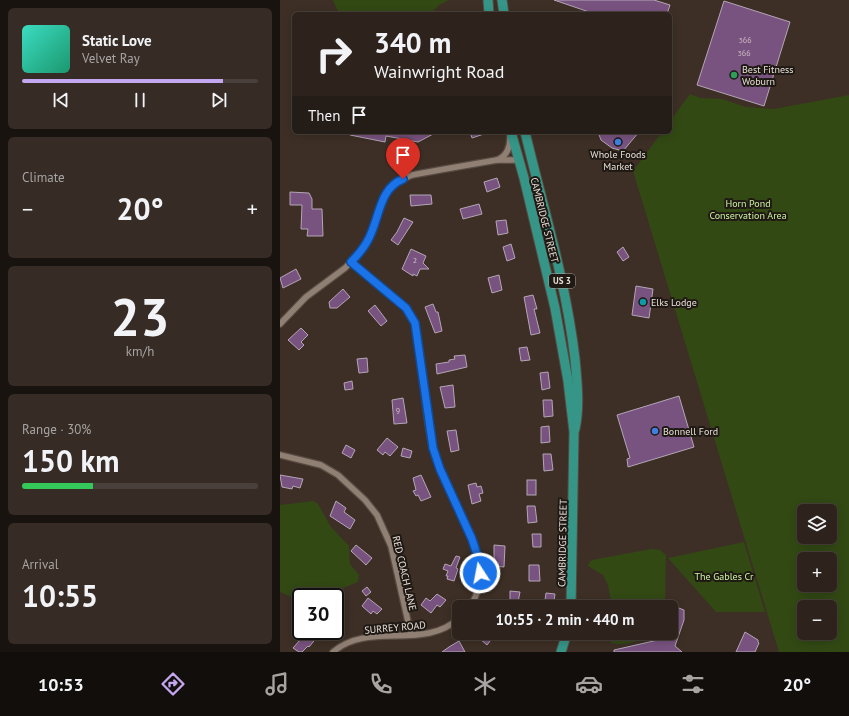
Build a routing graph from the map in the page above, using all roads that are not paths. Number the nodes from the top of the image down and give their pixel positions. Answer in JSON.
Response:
{"nodes":[{"id":1,"x":488,"y":0,"type":"edge"},
{"id":2,"x":502,"y":0,"type":"edge"},
{"id":3,"x":489,"y":12,"type":"edge"},
{"id":4,"x":503,"y":12,"type":"edge"},
{"id":5,"x":510,"y":134,"type":"edge"},
{"id":6,"x":511,"y":134,"type":"edge"},
{"id":7,"x":526,"y":134,"type":"edge"},
{"id":8,"x":497,"y":160,"type":"junction"},
{"id":9,"x":518,"y":160,"type":"junction"},
{"id":10,"x":549,"y":226,"type":"junction"},
{"id":11,"x":536,"y":230,"type":"junction"},
{"id":12,"x":351,"y":262,"type":"junction"},
{"id":13,"x":280,"y":324,"type":"edge"},
{"id":14,"x":574,"y":432,"type":"junction"},
{"id":15,"x":280,"y":455,"type":"edge"},
{"id":16,"x":474,"y":600,"type":"edge"},
{"id":17,"x":571,"y":600,"type":"edge"},
{"id":18,"x":452,"y":623,"type":"edge"},
{"id":19,"x":410,"y":634,"type":"junction"},
{"id":20,"x":565,"y":640,"type":"edge"},
{"id":21,"x":332,"y":652,"type":"edge"},
{"id":22,"x":561,"y":652,"type":"edge"}],
"edges":[{"from":1,"to":3,"type":"highway"},
{"from":2,"to":4,"type":"highway"},
{"from":5,"to":8,"type":"street"},
{"from":6,"to":9,"type":"highway","name":"CAMBRIDGE STREET","number":"US 3"},
{"from":7,"to":10,"type":"highway","name":"CAMBRIDGE STREET","number":"US 3"},
{"from":8,"to":9,"type":"street"},
{"from":8,"to":12,"type":"street"},
{"from":9,"to":11,"type":"highway","name":"CAMBRIDGE STREET","number":"US 3"},
{"from":10,"to":11,"type":"highway"},
{"from":10,"to":14,"type":"highway","name":"CAMBRIDGE STREET","number":"US 3"},
{"from":11,"to":14,"type":"highway","name":"CAMBRIDGE STREET","number":"US 3"},
{"from":12,"to":13,"type":"street"},
{"from":12,"to":16,"type":"street"},
{"from":14,"to":17,"type":"highway","name":"CAMBRIDGE STREET","number":"US 3"},
{"from":15,"to":19,"type":"street","name":"RED COACH LANE"},
{"from":18,"to":19,"type":"street","name":"SURREY ROAD"},
{"from":19,"to":21,"type":"street","name":"SURREY ROAD"},
{"from":20,"to":22,"type":"highway"}]}
